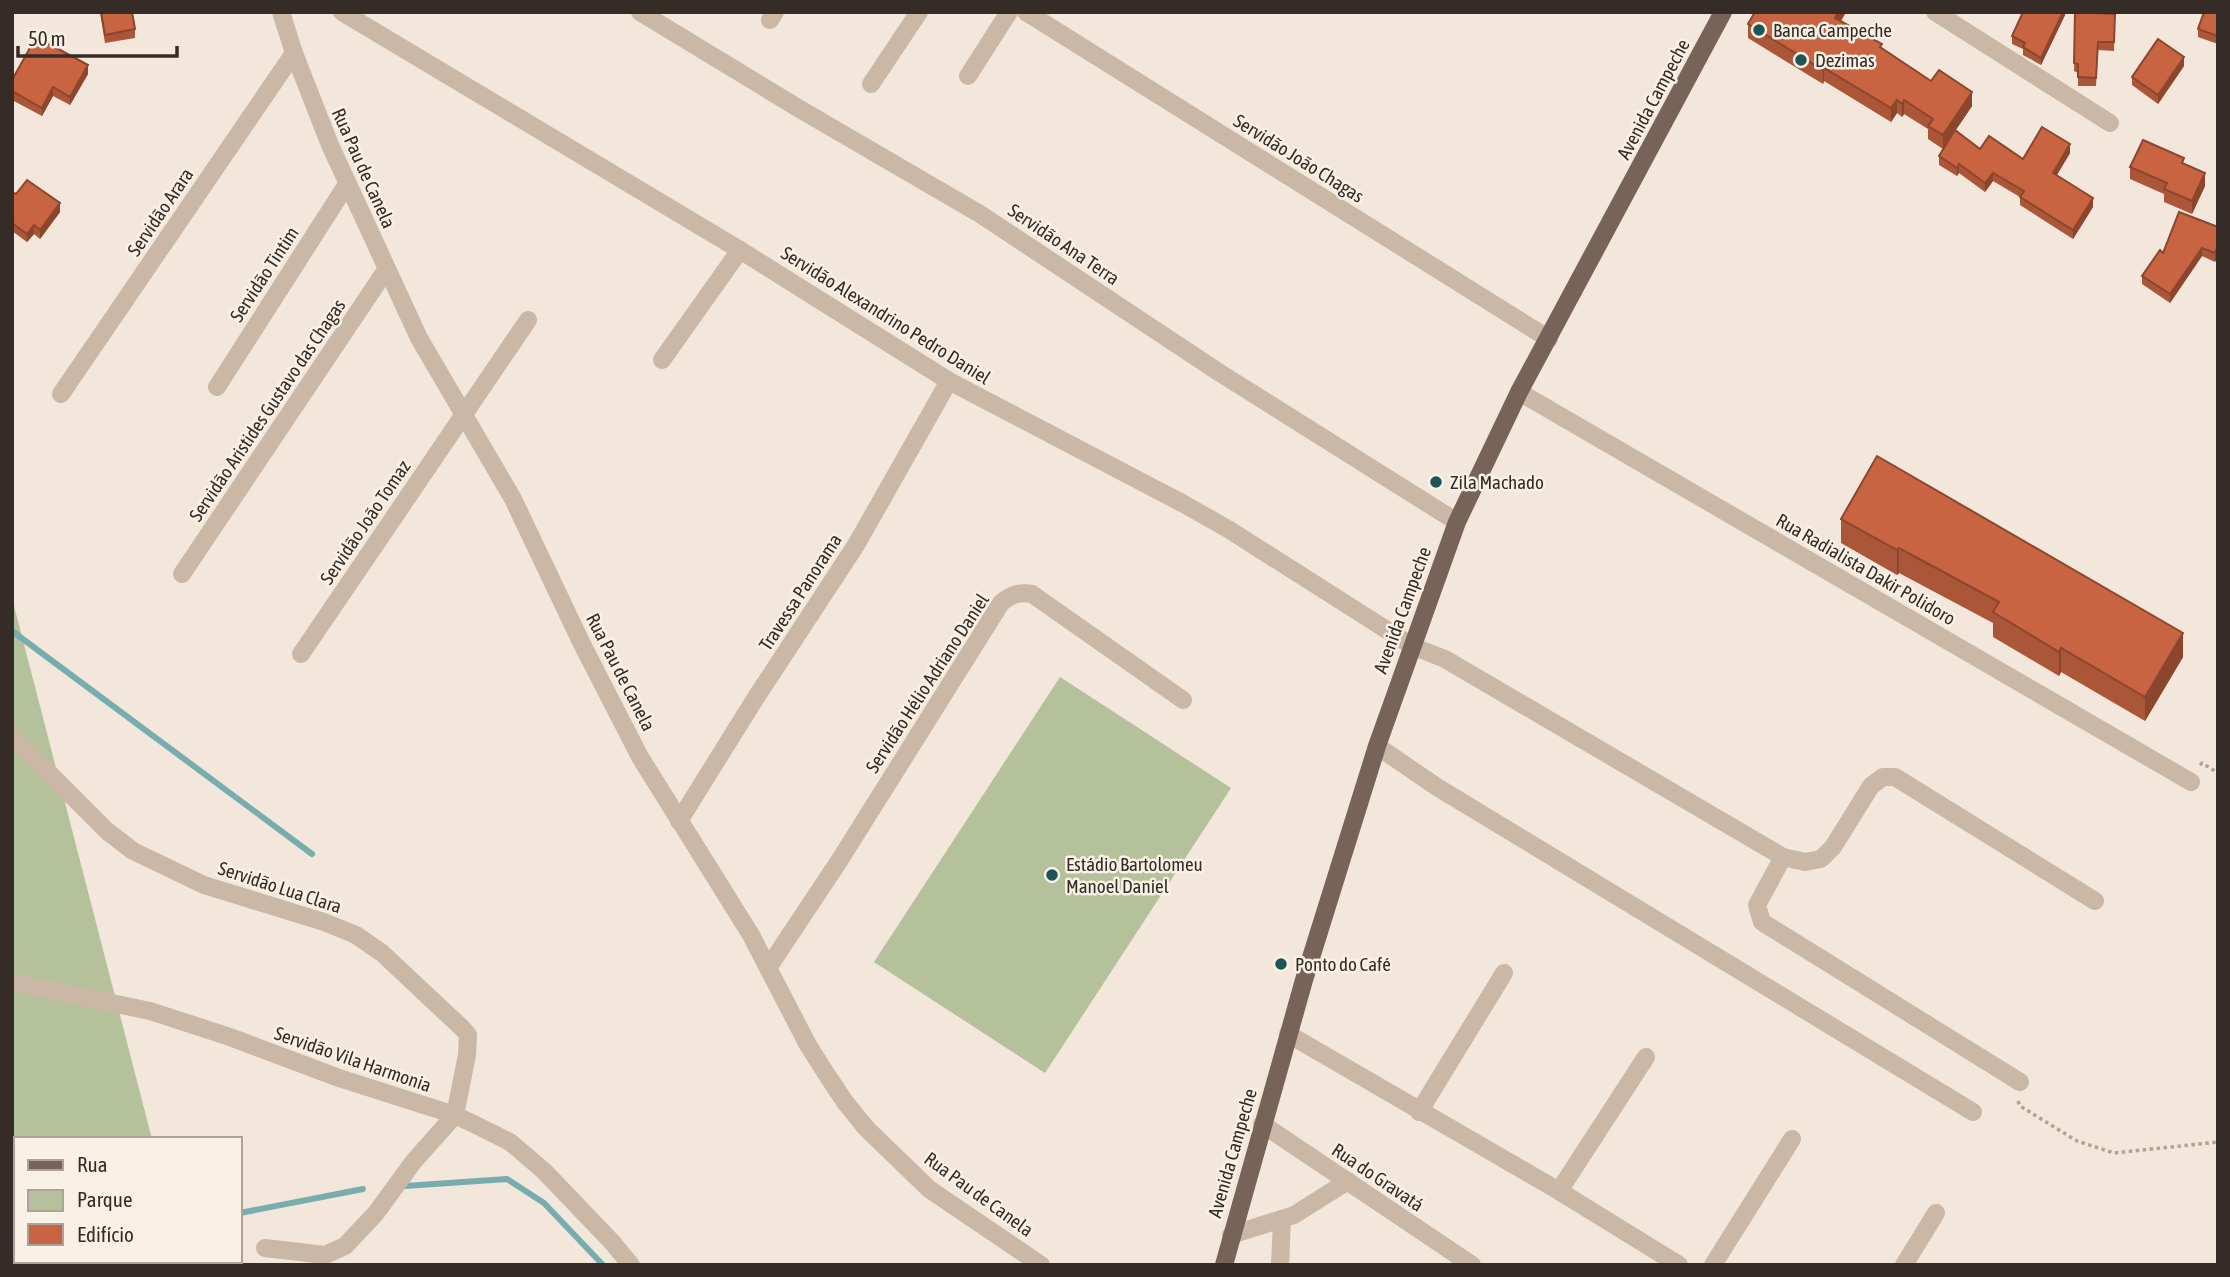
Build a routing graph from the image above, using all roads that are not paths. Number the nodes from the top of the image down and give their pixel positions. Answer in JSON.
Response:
{"nodes":[{"id":1,"x":281,"y":12,"type":"edge"},
{"id":2,"x":342,"y":12,"type":"edge"},
{"id":3,"x":640,"y":12,"type":"edge"},
{"id":4,"x":919,"y":12,"type":"edge"},
{"id":5,"x":1009,"y":12,"type":"edge"},
{"id":6,"x":1027,"y":12,"type":"edge"},
{"id":7,"x":1723,"y":12,"type":"edge"},
{"id":8,"x":1935,"y":12,"type":"edge"},
{"id":9,"x":294,"y":53,"type":"junction"},
{"id":10,"x":968,"y":76,"type":"dead end"},
{"id":11,"x":871,"y":84,"type":"dead end"},
{"id":12,"x":2110,"y":122,"type":"dead end"},
{"id":13,"x":347,"y":184,"type":"junction"},
{"id":14,"x":740,"y":250,"type":"junction"},
{"id":15,"x":386,"y":270,"type":"junction"},
{"id":16,"x":528,"y":320,"type":"dead end"},
{"id":17,"x":1549,"y":339,"type":"junction"},
{"id":18,"x":662,"y":360,"type":"dead end"},
{"id":19,"x":949,"y":382,"type":"junction"},
{"id":20,"x":216,"y":387,"type":"dead end"},
{"id":21,"x":1519,"y":392,"type":"junction"},
{"id":22,"x":61,"y":394,"type":"dead end"},
{"id":23,"x":464,"y":414,"type":"junction"},
{"id":24,"x":1457,"y":522,"type":"junction"},
{"id":25,"x":182,"y":574,"type":"dead end"},
{"id":26,"x":1412,"y":646,"type":"junction"},
{"id":27,"x":301,"y":654,"type":"dead end"},
{"id":28,"x":1183,"y":700,"type":"dead end"},
{"id":29,"x":12,"y":736,"type":"edge"},
{"id":30,"x":1377,"y":746,"type":"junction"},
{"id":31,"x":2191,"y":782,"type":"dead end"},
{"id":32,"x":679,"y":821,"type":"junction"},
{"id":33,"x":1783,"y":857,"type":"junction"},
{"id":34,"x":2095,"y":901,"type":"dead end"},
{"id":35,"x":768,"y":968,"type":"junction"},
{"id":36,"x":1504,"y":972,"type":"dead end"},
{"id":37,"x":12,"y":982,"type":"edge"},
{"id":38,"x":1288,"y":1034,"type":"junction"},
{"id":39,"x":1646,"y":1057,"type":"dead end"},
{"id":40,"x":2017,"y":1080,"type":"road end"},
{"id":41,"x":1419,"y":1112,"type":"junction"},
{"id":42,"x":1973,"y":1112,"type":"dead end"},
{"id":43,"x":454,"y":1115,"type":"junction"},
{"id":44,"x":1262,"y":1124,"type":"junction"},
{"id":45,"x":1791,"y":1139,"type":"dead end"},
{"id":46,"x":1348,"y":1181,"type":"junction"},
{"id":47,"x":1559,"y":1191,"type":"junction"},
{"id":48,"x":1936,"y":1213,"type":"dead end"},
{"id":49,"x":1282,"y":1219,"type":"junction"},
{"id":50,"x":1231,"y":1234,"type":"junction"},
{"id":51,"x":265,"y":1248,"type":"dead end"},
{"id":52,"x":631,"y":1265,"type":"edge"},
{"id":53,"x":1041,"y":1265,"type":"edge"},
{"id":54,"x":1224,"y":1265,"type":"edge"},
{"id":55,"x":1280,"y":1265,"type":"edge"},
{"id":56,"x":1472,"y":1265,"type":"edge"},
{"id":57,"x":1679,"y":1265,"type":"edge"},
{"id":58,"x":1713,"y":1265,"type":"edge"},
{"id":59,"x":1904,"y":1265,"type":"edge"}],
"edges":[{"from":1,"to":9,"type":"street","name":"Rua Pau de Canela"},
{"from":2,"to":14,"type":"street","name":"Servidão Alexandrino Pedro Daniel"},
{"from":3,"to":24,"type":"street","name":"Servidão Ana Terra"},
{"from":4,"to":11,"type":"street"},
{"from":5,"to":10,"type":"street"},
{"from":6,"to":17,"type":"street","name":"Servidão João Chagas"},
{"from":7,"to":17,"type":"main road","name":"Avenida Campeche"},
{"from":8,"to":12,"type":"street"},
{"from":9,"to":13,"type":"street","name":"Rua Pau de Canela"},
{"from":9,"to":22,"type":"street","name":"Servidão Arara"},
{"from":13,"to":15,"type":"street","name":"Rua Pau de Canela"},
{"from":13,"to":20,"type":"street","name":"Servidão Tintim"},
{"from":14,"to":18,"type":"street"},
{"from":14,"to":19,"type":"street","name":"Servidão Alexandrino Pedro Daniel"},
{"from":15,"to":23,"type":"street","name":"Rua Pau de Canela"},
{"from":15,"to":25,"type":"street","name":"Servidão Aristides Gustavo das Chagas"},
{"from":16,"to":23,"type":"street","name":"Servidão João Tomaz"},
{"from":17,"to":21,"type":"main road","name":"Avenida Campeche"},
{"from":19,"to":26,"type":"street","name":"Servidão Alexandrino Pedro Daniel"},
{"from":19,"to":32,"type":"street","name":"Travessa Panorama"},
{"from":21,"to":24,"type":"main road","name":"Avenida Campeche"},
{"from":21,"to":31,"type":"street","name":"Rua Radialista Dakir Polidoro"},
{"from":23,"to":27,"type":"street","name":"Servidão João Tomaz"},
{"from":23,"to":32,"type":"street","name":"Rua Pau de Canela"},
{"from":24,"to":26,"type":"main road","name":"Avenida Campeche"},
{"from":26,"to":30,"type":"main road","name":"Avenida Campeche"},
{"from":26,"to":33,"type":"street","name":"Servidão Alexandrino Pedro Daniel"},
{"from":28,"to":35,"type":"street","name":"Servidão Hélio Adriano Daniel"},
{"from":29,"to":43,"type":"street","name":"Servidão Lua Clara"},
{"from":30,"to":38,"type":"main road","name":"Avenida Campeche"},
{"from":30,"to":42,"type":"street"},
{"from":32,"to":35,"type":"street","name":"Rua Pau de Canela"},
{"from":33,"to":34,"type":"street"},
{"from":33,"to":40,"type":"street"},
{"from":35,"to":53,"type":"street","name":"Rua Pau de Canela"},
{"from":36,"to":41,"type":"street"},
{"from":37,"to":43,"type":"street","name":"Servidão Vila Harmonia"},
{"from":38,"to":41,"type":"street"},
{"from":38,"to":44,"type":"main road","name":"Avenida Campeche"},
{"from":39,"to":47,"type":"street"},
{"from":41,"to":47,"type":"street"},
{"from":43,"to":51,"type":"street"},
{"from":43,"to":52,"type":"street","name":"Servidão Vila Harmonia"},
{"from":44,"to":46,"type":"street","name":"Rua do Gravatá"},
{"from":44,"to":50,"type":"main road","name":"Avenida Campeche"},
{"from":45,"to":58,"type":"street"},
{"from":46,"to":49,"type":"street"},
{"from":46,"to":56,"type":"street","name":"Rua do Gravatá"},
{"from":47,"to":57,"type":"street"},
{"from":48,"to":59,"type":"street"},
{"from":49,"to":50,"type":"street"},
{"from":49,"to":55,"type":"street"},
{"from":50,"to":54,"type":"main road","name":"Avenida Campeche"}]}
